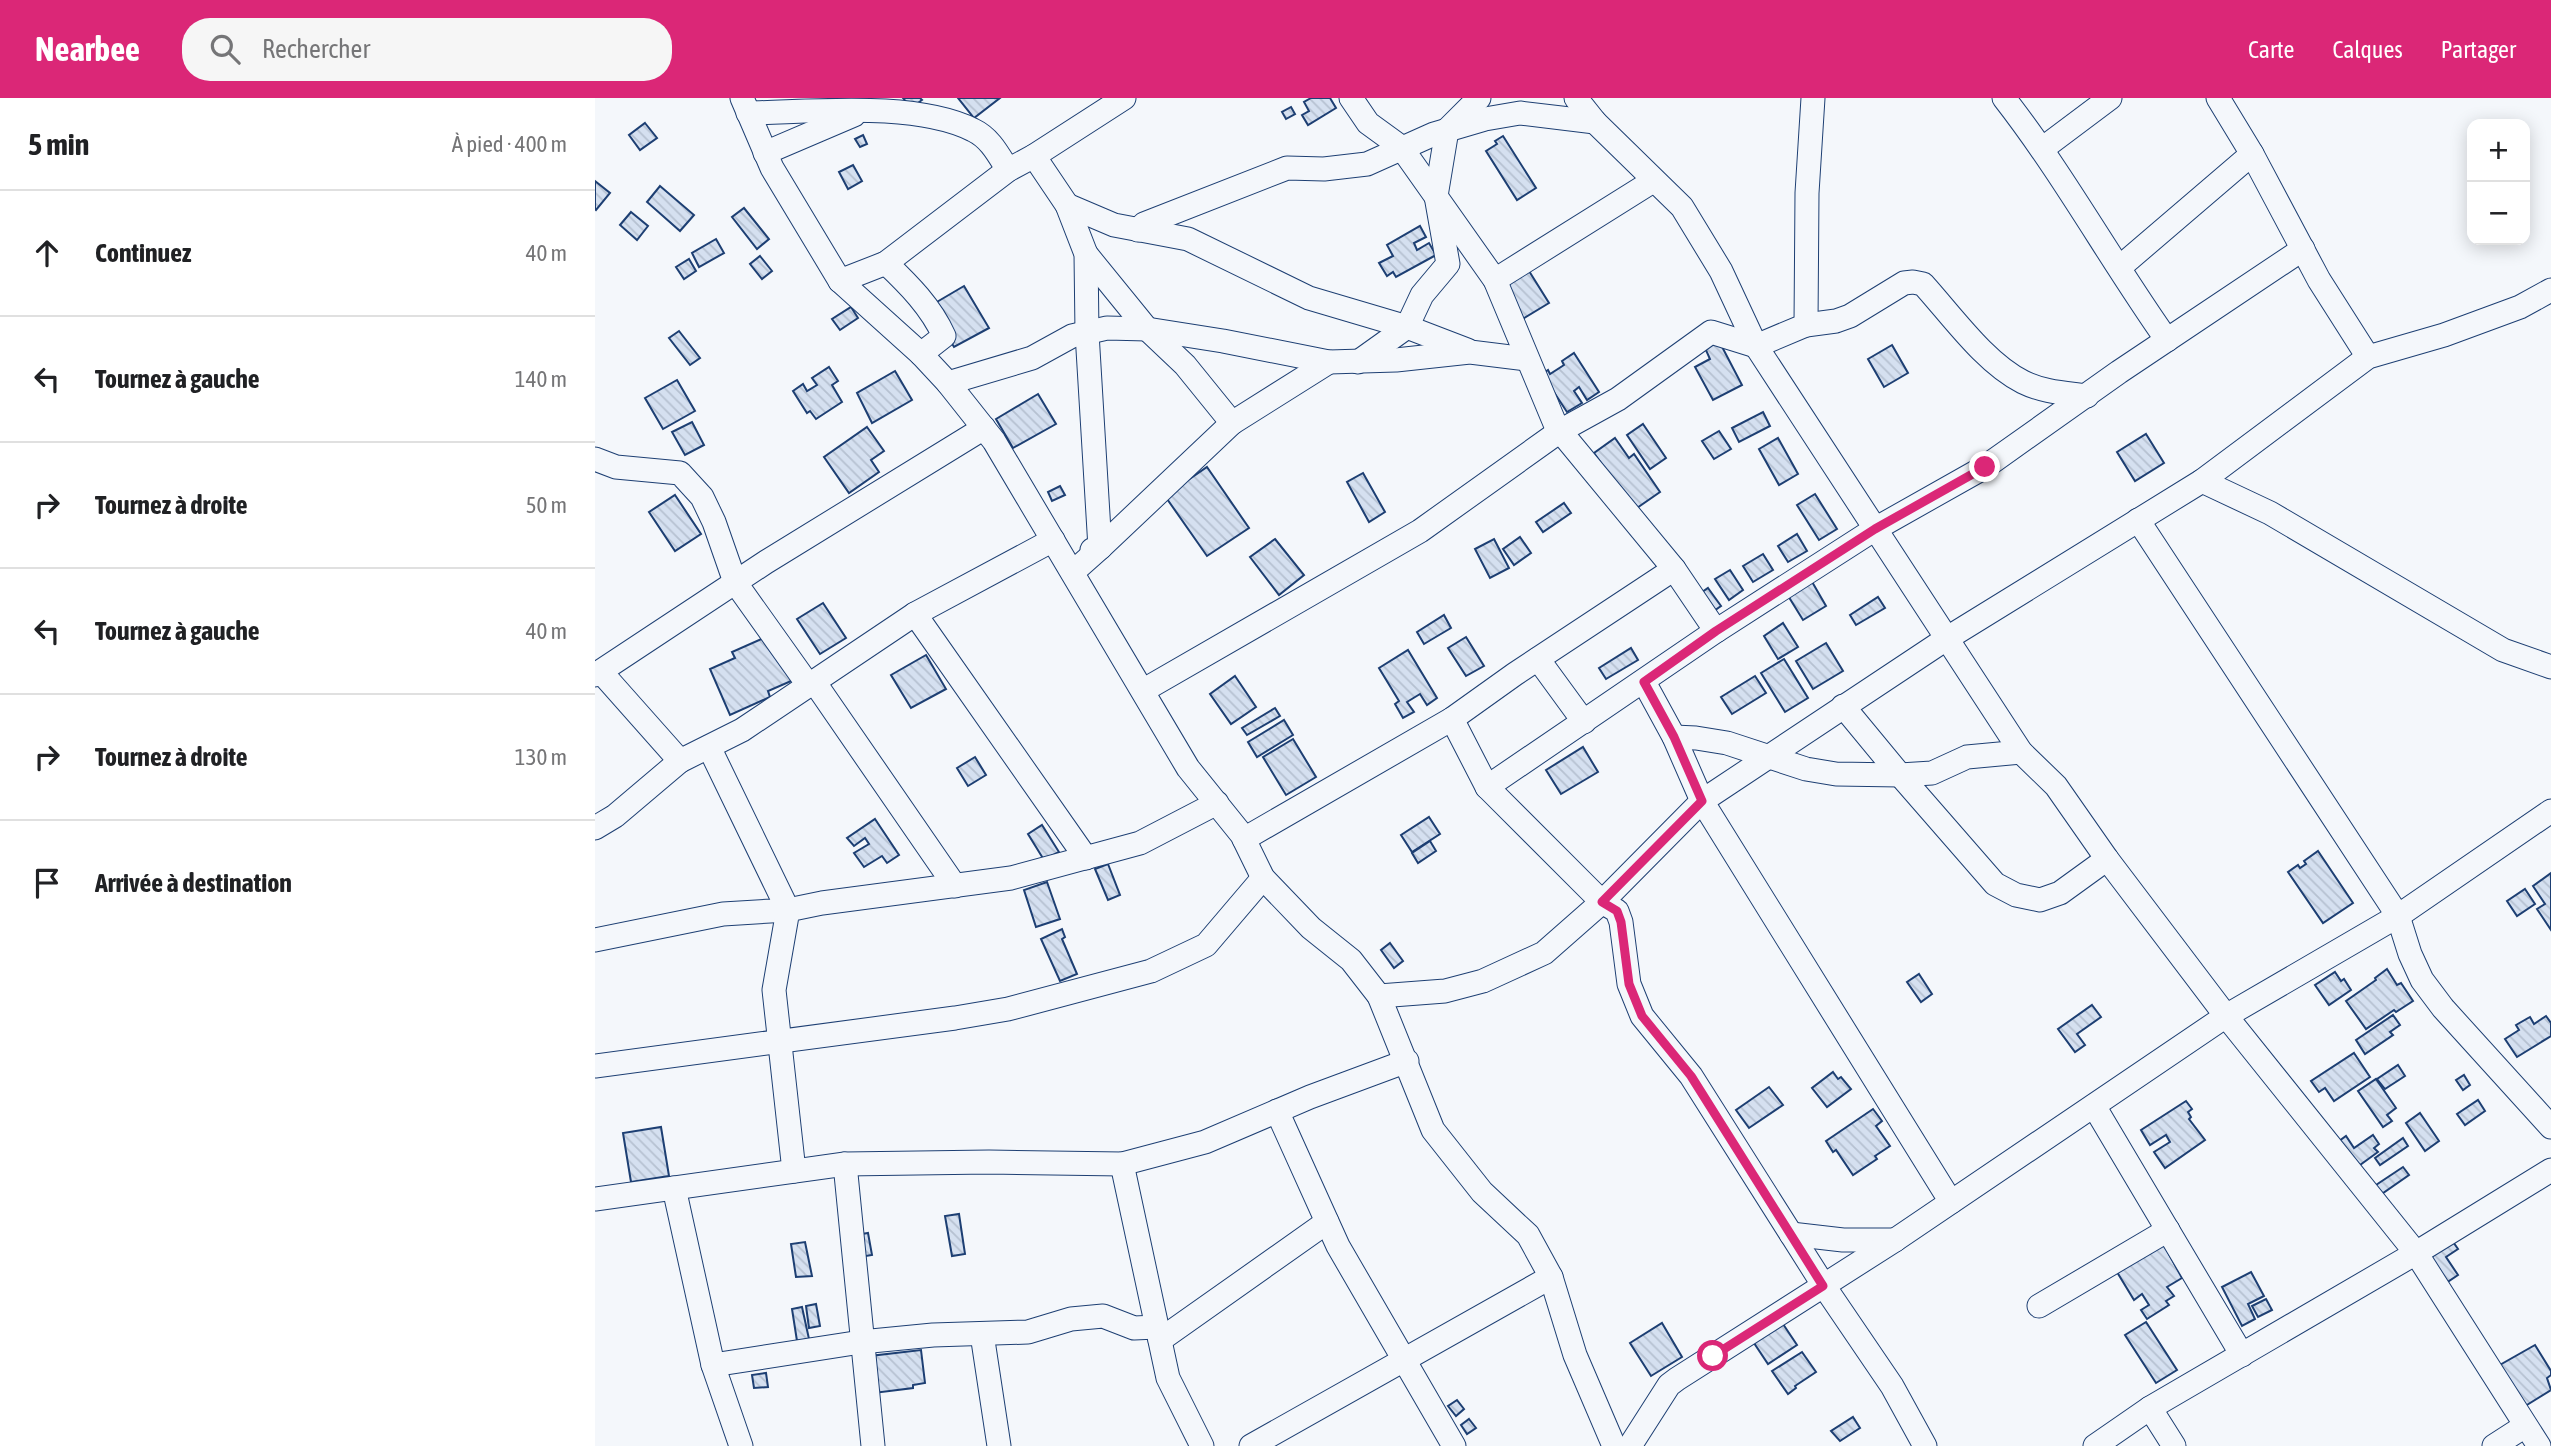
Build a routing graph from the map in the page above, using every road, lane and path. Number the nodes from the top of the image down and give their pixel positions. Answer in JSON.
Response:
{"nodes":[{"id":1,"x":1125,"y":98,"type":"edge"},
{"id":2,"x":1351,"y":98,"type":"edge"},
{"id":3,"x":1479,"y":98,"type":"edge"},
{"id":4,"x":1576,"y":98,"type":"edge"},
{"id":5,"x":1814,"y":98,"type":"edge"},
{"id":6,"x":2004,"y":98,"type":"edge"},
{"id":7,"x":2110,"y":98,"type":"edge"},
{"id":8,"x":2218,"y":98,"type":"edge"},
{"id":9,"x":865,"y":104,"type":"edge"},
{"id":10,"x":745,"y":106,"type":"edge"},
{"id":11,"x":1595,"y":122,"type":"junction"},
{"id":12,"x":1447,"y":130,"type":"junction"},
{"id":13,"x":1401,"y":146,"type":"junction"},
{"id":14,"x":2042,"y":149,"type":"junction"},
{"id":15,"x":765,"y":153,"type":"junction"},
{"id":16,"x":2252,"y":154,"type":"junction"},
{"id":17,"x":1034,"y":156,"type":"junction"},
{"id":18,"x":1008,"y":170,"type":"junction"},
{"id":19,"x":1653,"y":181,"type":"junction"},
{"id":20,"x":1436,"y":196,"type":"junction"},
{"id":21,"x":1067,"y":205,"type":"junction"},
{"id":22,"x":1138,"y":230,"type":"junction"},
{"id":23,"x":2303,"y":249,"type":"junction"},
{"id":24,"x":1086,"y":254,"type":"junction"},
{"id":25,"x":886,"y":263,"type":"junction"},
{"id":26,"x":2120,"y":267,"type":"junction"},
{"id":27,"x":1495,"y":280,"type":"junction"},
{"id":28,"x":839,"y":281,"type":"junction"},
{"id":29,"x":2551,"y":290,"type":"edge"},
{"id":30,"x":1806,"y":325,"type":"junction"},
{"id":31,"x":1407,"y":327,"type":"junction"},
{"id":32,"x":1147,"y":329,"type":"junction"},
{"id":33,"x":1087,"y":333,"type":"junction"},
{"id":34,"x":2167,"y":340,"type":"junction"},
{"id":35,"x":1756,"y":346,"type":"junction"},
{"id":36,"x":1470,"y":352,"type":"junction"},
{"id":37,"x":921,"y":354,"type":"junction"},
{"id":38,"x":2368,"y":357,"type":"junction"},
{"id":39,"x":1527,"y":359,"type":"junction"},
{"id":40,"x":1329,"y":362,"type":"junction"},
{"id":41,"x":1358,"y":362,"type":"junction"},
{"id":42,"x":948,"y":383,"type":"junction"},
{"id":43,"x":2087,"y":396,"type":"junction"},
{"id":44,"x":1232,"y":424,"type":"junction"},
{"id":45,"x":984,"y":428,"type":"junction"},
{"id":46,"x":1560,"y":430,"type":"junction"},
{"id":47,"x":595,"y":458,"type":"edge"},
{"id":48,"x":2202,"y":481,"type":"junction"},
{"id":49,"x":2138,"y":520,"type":"junction"},
{"id":50,"x":1875,"y":529,"type":"junction"},
{"id":51,"x":1100,"y":548,"type":"junction"},
{"id":52,"x":1063,"y":556,"type":"junction"},
{"id":53,"x":1674,"y":569,"type":"junction"},
{"id":54,"x":735,"y":582,"type":"junction"},
{"id":55,"x":915,"y":614,"type":"junction"},
{"id":56,"x":1716,"y":631,"type":"junction"},
{"id":57,"x":1946,"y":639,"type":"junction"},
{"id":58,"x":1538,"y":659,"type":"junction"},
{"id":59,"x":2551,"y":667,"type":"edge"},
{"id":60,"x":598,"y":674,"type":"edge"},
{"id":61,"x":1644,"y":682,"type":"junction"},
{"id":62,"x":812,"y":684,"type":"junction"},
{"id":63,"x":1144,"y":690,"type":"junction"},
{"id":64,"x":1843,"y":706,"type":"junction"},
{"id":65,"x":1452,"y":719,"type":"junction"},
{"id":66,"x":1584,"y":722,"type":"junction"},
{"id":67,"x":1674,"y":737,"type":"junction"},
{"id":68,"x":709,"y":747,"type":"junction"},
{"id":69,"x":2021,"y":752,"type":"junction"},
{"id":70,"x":1766,"y":756,"type":"junction"},
{"id":71,"x":680,"y":761,"type":"junction"},
{"id":72,"x":1900,"y":775,"type":"junction"},
{"id":73,"x":1487,"y":787,"type":"junction"},
{"id":74,"x":1702,"y":801,"type":"junction"},
{"id":75,"x":1217,"y":803,"type":"junction"},
{"id":76,"x":2551,"y":811,"type":"edge"},
{"id":77,"x":595,"y":828,"type":"edge"},
{"id":78,"x":1244,"y":839,"type":"junction"},
{"id":79,"x":1086,"y":858,"type":"junction"},
{"id":80,"x":2107,"y":859,"type":"junction"},
{"id":81,"x":1263,"y":878,"type":"junction"},
{"id":82,"x":955,"y":886,"type":"junction"},
{"id":83,"x":1602,"y":902,"type":"junction"},
{"id":84,"x":789,"y":911,"type":"junction"},
{"id":85,"x":2398,"y":916,"type":"junction"},
{"id":86,"x":595,"y":940,"type":"edge"},
{"id":87,"x":1379,"y":996,"type":"junction"},
{"id":88,"x":2226,"y":1016,"type":"junction"},
{"id":89,"x":778,"y":1042,"type":"junction"},
{"id":90,"x":1406,"y":1061,"type":"junction"},
{"id":91,"x":595,"y":1066,"type":"edge"},
{"id":92,"x":2094,"y":1106,"type":"junction"},
{"id":93,"x":1277,"y":1111,"type":"junction"},
{"id":94,"x":2551,"y":1127,"type":"edge"},
{"id":95,"x":845,"y":1164,"type":"junction"},
{"id":96,"x":1122,"y":1164,"type":"junction"},
{"id":97,"x":2551,"y":1170,"type":"edge"},
{"id":98,"x":794,"y":1171,"type":"junction"},
{"id":99,"x":674,"y":1188,"type":"junction"},
{"id":100,"x":595,"y":1199,"type":"edge"},
{"id":101,"x":1951,"y":1202,"type":"junction"},
{"id":102,"x":1327,"y":1222,"type":"junction"},
{"id":103,"x":2168,"y":1230,"type":"junction"},
{"id":104,"x":1791,"y":1234,"type":"junction"},
{"id":105,"x":1895,"y":1240,"type":"junction"},
{"id":106,"x":2416,"y":1253,"type":"junction"},
{"id":107,"x":1551,"y":1277,"type":"junction"},
{"id":108,"x":1823,"y":1286,"type":"junction"},
{"id":109,"x":2039,"y":1306,"type":"dead end"},
{"id":110,"x":982,"y":1334,"type":"junction"},
{"id":111,"x":1159,"y":1334,"type":"junction"},
{"id":112,"x":862,"y":1342,"type":"junction"},
{"id":113,"x":2242,"y":1355,"type":"junction"},
{"id":114,"x":1404,"y":1360,"type":"junction"},
{"id":115,"x":713,"y":1365,"type":"junction"},
{"id":116,"x":2150,"y":1408,"type":"junction"},
{"id":117,"x":2525,"y":1426,"type":"junction"},
{"id":118,"x":741,"y":1446,"type":"edge"},
{"id":119,"x":873,"y":1446,"type":"edge"},
{"id":120,"x":999,"y":1446,"type":"edge"},
{"id":121,"x":1202,"y":1446,"type":"edge"},
{"id":122,"x":1251,"y":1446,"type":"edge"},
{"id":123,"x":1454,"y":1446,"type":"edge"},
{"id":124,"x":1614,"y":1446,"type":"edge"},
{"id":125,"x":1630,"y":1446,"type":"edge"},
{"id":126,"x":1925,"y":1446,"type":"edge"},
{"id":127,"x":2095,"y":1446,"type":"edge"},
{"id":128,"x":2174,"y":1446,"type":"edge"},
{"id":129,"x":2494,"y":1446,"type":"edge"},
{"id":130,"x":2539,"y":1446,"type":"edge"}],
"edges":[{"from":1,"to":17,"type":"street"},
{"from":2,"to":13,"type":"street"},
{"from":3,"to":12,"type":"street"},
{"from":4,"to":11,"type":"street"},
{"from":5,"to":30,"type":"street"},
{"from":6,"to":14,"type":"street"},
{"from":7,"to":14,"type":"street"},
{"from":8,"to":16,"type":"street"},
{"from":9,"to":10,"type":"street"},
{"from":9,"to":15,"type":"street"},
{"from":9,"to":18,"type":"street"},
{"from":10,"to":15,"type":"street"},
{"from":11,"to":12,"type":"street"},
{"from":11,"to":19,"type":"street"},
{"from":12,"to":13,"type":"street"},
{"from":12,"to":20,"type":"street"},
{"from":13,"to":20,"type":"street"},
{"from":13,"to":22,"type":"street"},
{"from":14,"to":26,"type":"street"},
{"from":15,"to":28,"type":"street"},
{"from":16,"to":23,"type":"street"},
{"from":16,"to":26,"type":"street"},
{"from":17,"to":18,"type":"street"},
{"from":17,"to":21,"type":"street"},
{"from":18,"to":25,"type":"street"},
{"from":19,"to":27,"type":"street"},
{"from":19,"to":35,"type":"street"},
{"from":20,"to":27,"type":"street"},
{"from":20,"to":31,"type":"street"},
{"from":21,"to":22,"type":"street"},
{"from":21,"to":24,"type":"street"},
{"from":22,"to":31,"type":"street"},
{"from":23,"to":34,"type":"street"},
{"from":23,"to":38,"type":"street"},
{"from":24,"to":32,"type":"street"},
{"from":24,"to":33,"type":"street"},
{"from":25,"to":28,"type":"street"},
{"from":25,"to":37,"type":"street"},
{"from":26,"to":34,"type":"street"},
{"from":27,"to":39,"type":"street"},
{"from":28,"to":37,"type":"street"},
{"from":29,"to":38,"type":"street"},
{"from":30,"to":35,"type":"street"},
{"from":30,"to":43,"type":"street"},
{"from":31,"to":36,"type":"street"},
{"from":31,"to":41,"type":"street"},
{"from":32,"to":33,"type":"street"},
{"from":32,"to":40,"type":"street"},
{"from":32,"to":44,"type":"street"},
{"from":33,"to":42,"type":"street"},
{"from":33,"to":51,"type":"street"},
{"from":34,"to":43,"type":"street"},
{"from":35,"to":46,"type":"street"},
{"from":35,"to":50,"type":"street"},
{"from":36,"to":39,"type":"street"},
{"from":36,"to":41,"type":"street"},
{"from":37,"to":42,"type":"street"},
{"from":38,"to":48,"type":"street"},
{"from":39,"to":46,"type":"street"},
{"from":40,"to":41,"type":"street"},
{"from":40,"to":44,"type":"street"},
{"from":42,"to":45,"type":"street"},
{"from":43,"to":50,"type":"street"},
{"from":44,"to":51,"type":"street"},
{"from":45,"to":52,"type":"street"},
{"from":45,"to":54,"type":"street"},
{"from":46,"to":53,"type":"street"},
{"from":46,"to":63,"type":"street"},
{"from":47,"to":54,"type":"street"},
{"from":48,"to":49,"type":"street"},
{"from":48,"to":59,"type":"street"},
{"from":49,"to":57,"type":"street"},
{"from":49,"to":85,"type":"street"},
{"from":50,"to":56,"type":"street"},
{"from":50,"to":57,"type":"street"},
{"from":51,"to":52,"type":"street"},
{"from":52,"to":55,"type":"street"},
{"from":52,"to":63,"type":"street"},
{"from":53,"to":56,"type":"street"},
{"from":53,"to":58,"type":"street"},
{"from":54,"to":60,"type":"street"},
{"from":54,"to":62,"type":"street"},
{"from":55,"to":62,"type":"street"},
{"from":55,"to":79,"type":"street"},
{"from":56,"to":61,"type":"street"},
{"from":57,"to":64,"type":"street"},
{"from":57,"to":69,"type":"street"},
{"from":58,"to":65,"type":"street"},
{"from":58,"to":66,"type":"street"},
{"from":60,"to":71,"type":"street"},
{"from":61,"to":66,"type":"street"},
{"from":61,"to":67,"type":"street"},
{"from":62,"to":68,"type":"street"},
{"from":62,"to":82,"type":"street"},
{"from":63,"to":75,"type":"street"},
{"from":64,"to":70,"type":"street"},
{"from":64,"to":72,"type":"street"},
{"from":65,"to":73,"type":"street"},
{"from":65,"to":78,"type":"street"},
{"from":66,"to":73,"type":"street"},
{"from":67,"to":70,"type":"street"},
{"from":67,"to":74,"type":"street"},
{"from":68,"to":71,"type":"street"},
{"from":68,"to":84,"type":"street"},
{"from":69,"to":72,"type":"street"},
{"from":69,"to":80,"type":"street"},
{"from":70,"to":72,"type":"street"},
{"from":70,"to":74,"type":"street"},
{"from":71,"to":77,"type":"street"},
{"from":72,"to":80,"type":"street"},
{"from":73,"to":83,"type":"street"},
{"from":74,"to":83,"type":"street"},
{"from":74,"to":101,"type":"street"},
{"from":75,"to":78,"type":"street"},
{"from":75,"to":79,"type":"street"},
{"from":76,"to":85,"type":"street"},
{"from":78,"to":81,"type":"street"},
{"from":79,"to":82,"type":"street"},
{"from":80,"to":88,"type":"street"},
{"from":81,"to":87,"type":"street"},
{"from":81,"to":89,"type":"street"},
{"from":82,"to":84,"type":"street"},
{"from":83,"to":87,"type":"street"},
{"from":83,"to":104,"type":"street"},
{"from":84,"to":86,"type":"street"},
{"from":84,"to":89,"type":"street"},
{"from":85,"to":88,"type":"street"},
{"from":85,"to":94,"type":"street"},
{"from":87,"to":90,"type":"street"},
{"from":88,"to":92,"type":"street"},
{"from":88,"to":106,"type":"street"},
{"from":89,"to":91,"type":"street"},
{"from":89,"to":98,"type":"street"},
{"from":90,"to":93,"type":"street"},
{"from":90,"to":107,"type":"street"},
{"from":92,"to":101,"type":"street"},
{"from":92,"to":103,"type":"street"},
{"from":93,"to":96,"type":"street"},
{"from":93,"to":102,"type":"street"},
{"from":95,"to":96,"type":"street"},
{"from":95,"to":98,"type":"street"},
{"from":95,"to":112,"type":"street"},
{"from":96,"to":111,"type":"street"},
{"from":97,"to":106,"type":"street"},
{"from":98,"to":99,"type":"street"},
{"from":99,"to":100,"type":"street"},
{"from":99,"to":115,"type":"street"},
{"from":101,"to":105,"type":"street"},
{"from":102,"to":111,"type":"street"},
{"from":102,"to":114,"type":"street"},
{"from":103,"to":109,"type":"street"},
{"from":103,"to":113,"type":"street"},
{"from":104,"to":105,"type":"street"},
{"from":104,"to":108,"type":"street"},
{"from":105,"to":108,"type":"street"},
{"from":106,"to":113,"type":"street"},
{"from":106,"to":117,"type":"street"},
{"from":107,"to":114,"type":"street"},
{"from":107,"to":124,"type":"street"},
{"from":108,"to":125,"type":"street"},
{"from":108,"to":126,"type":"street"},
{"from":110,"to":111,"type":"street"},
{"from":110,"to":112,"type":"street"},
{"from":110,"to":120,"type":"street"},
{"from":111,"to":121,"type":"street"},
{"from":112,"to":115,"type":"street"},
{"from":112,"to":119,"type":"street"},
{"from":113,"to":116,"type":"street"},
{"from":114,"to":122,"type":"street"},
{"from":114,"to":123,"type":"street"},
{"from":115,"to":118,"type":"street"},
{"from":116,"to":127,"type":"street"},
{"from":116,"to":128,"type":"street"},
{"from":117,"to":129,"type":"street"},
{"from":117,"to":130,"type":"street"}]}
